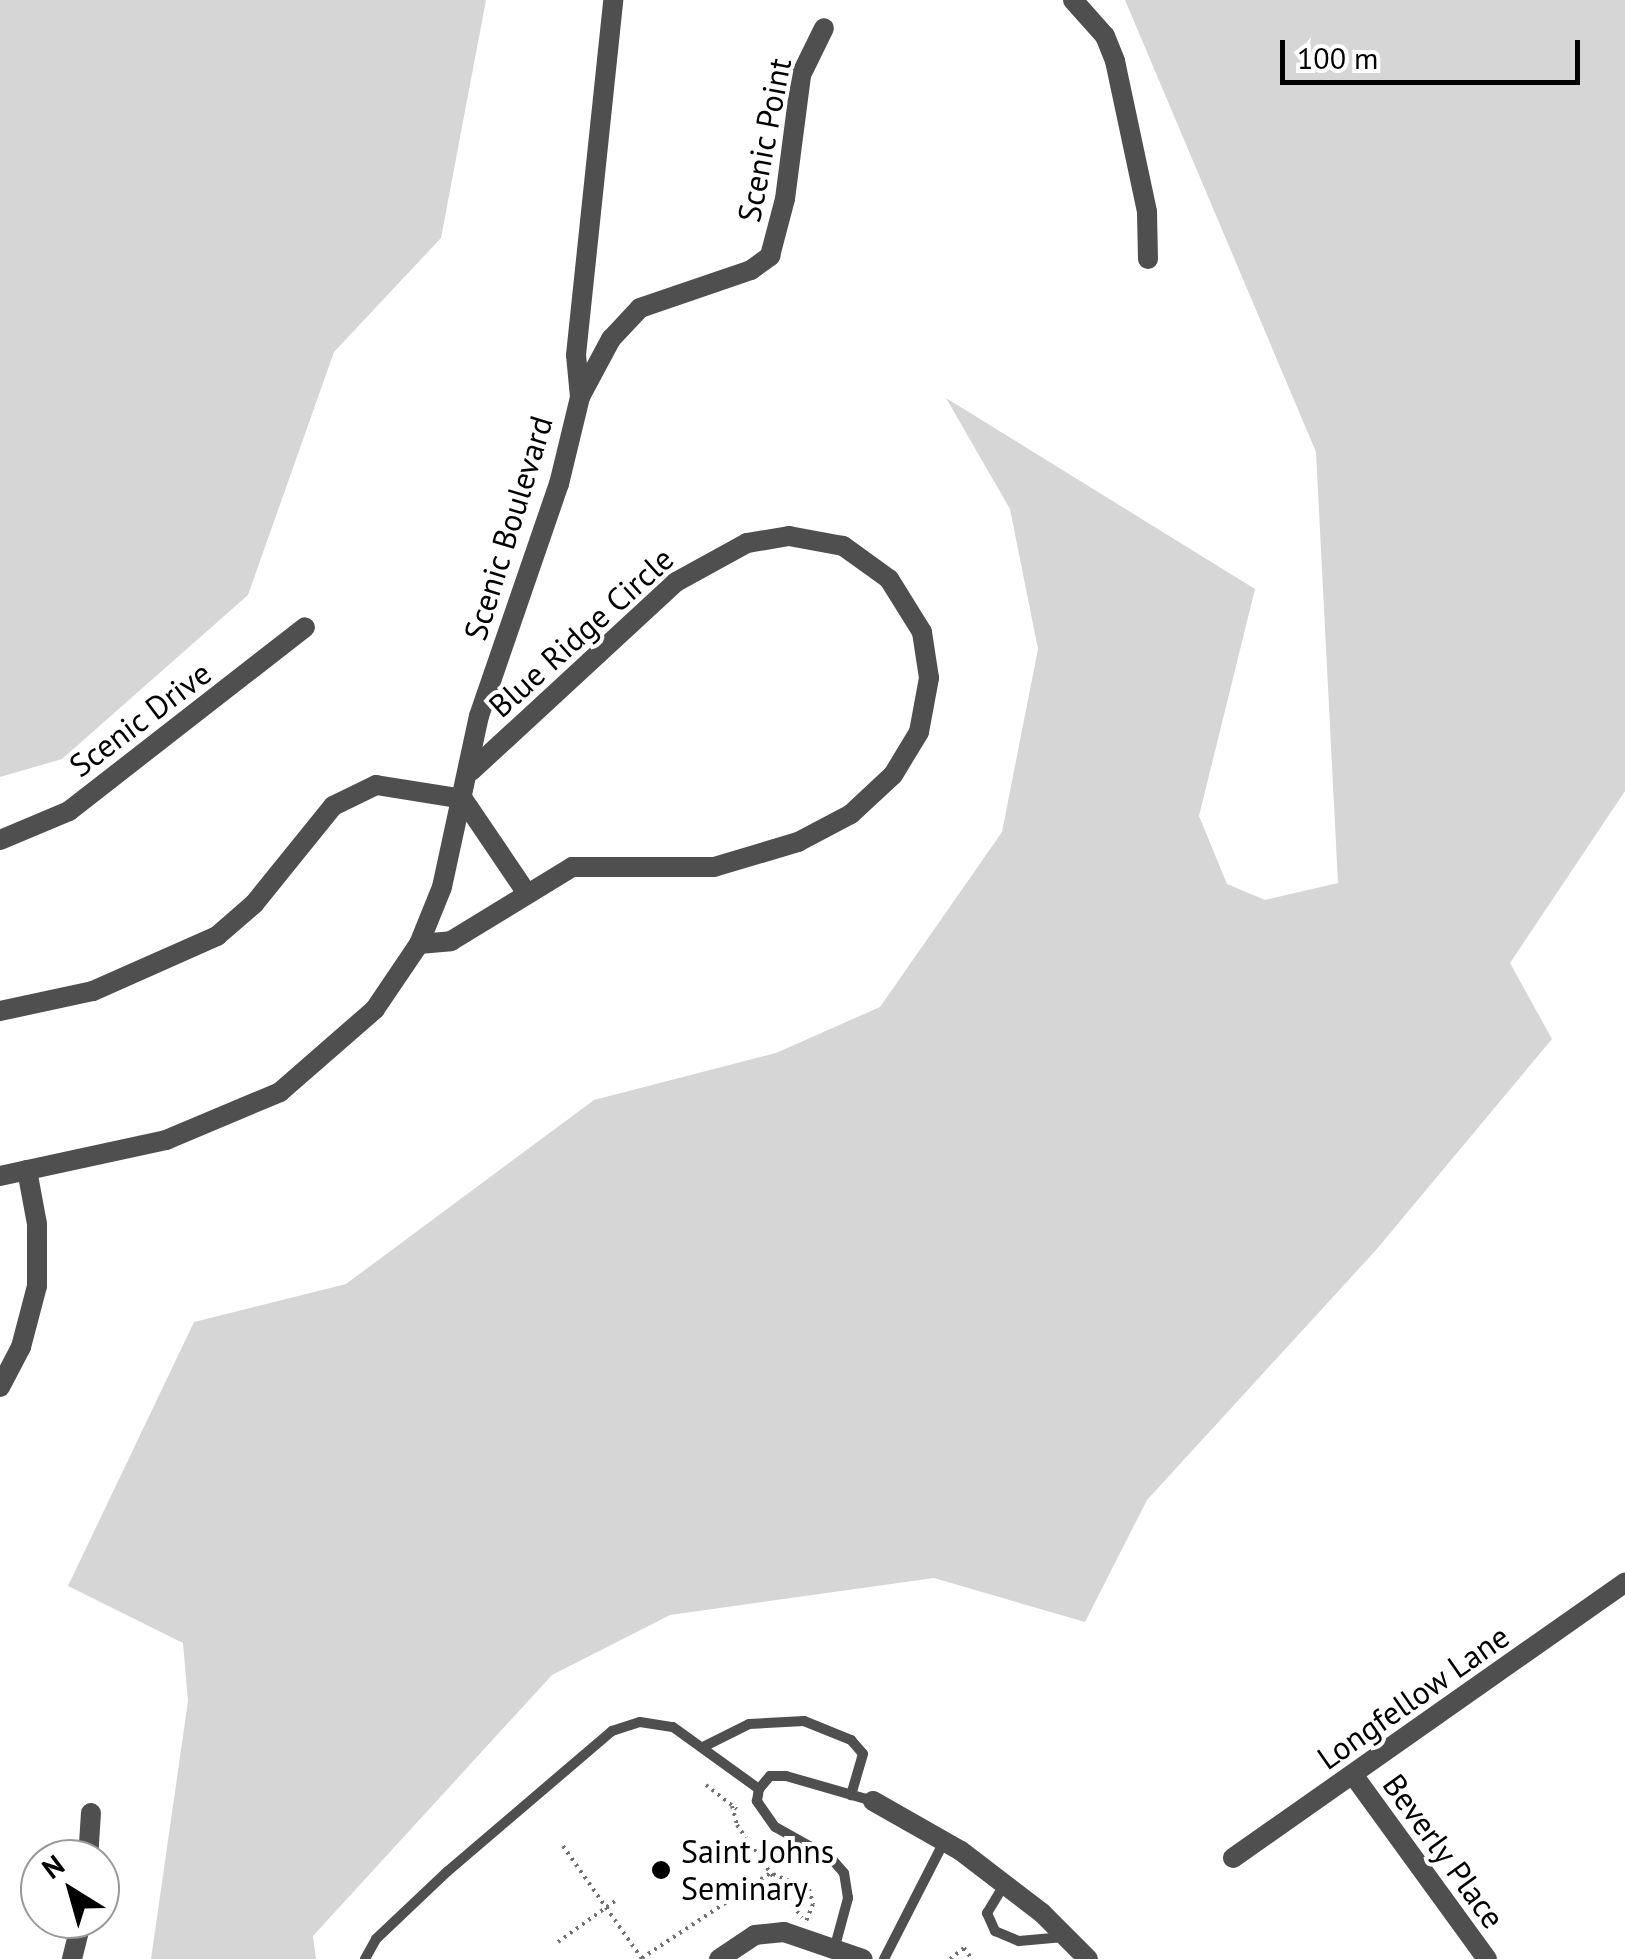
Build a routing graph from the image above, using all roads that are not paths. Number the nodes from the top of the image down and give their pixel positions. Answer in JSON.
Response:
{"nodes":[{"id":1,"x":612,"y":0,"type":"edge"},
{"id":2,"x":1073,"y":0,"type":"edge"},
{"id":3,"x":824,"y":28,"type":"dead end"},
{"id":4,"x":1148,"y":259,"type":"dead end"},
{"id":5,"x":580,"y":397,"type":"junction"},
{"id":6,"x":305,"y":627,"type":"dead end"},
{"id":7,"x":471,"y":771,"type":"junction"},
{"id":8,"x":463,"y":798,"type":"junction"},
{"id":9,"x":0,"y":840,"type":"edge"},
{"id":10,"x":526,"y":892,"type":"junction"},
{"id":11,"x":418,"y":944,"type":"junction"},
{"id":12,"x":0,"y":1012,"type":"edge"},
{"id":13,"x":26,"y":1170,"type":"junction"},
{"id":14,"x":0,"y":1176,"type":"edge"},
{"id":15,"x":0,"y":1387,"type":"edge"},
{"id":16,"x":1625,"y":1582,"type":"edge"},
{"id":17,"x":703,"y":1748,"type":"junction"},
{"id":18,"x":1354,"y":1776,"type":"junction"},
{"id":19,"x":759,"y":1789,"type":"junction"},
{"id":20,"x":852,"y":1795,"type":"junction"},
{"id":21,"x":873,"y":1801,"type":"joint"},
{"id":22,"x":90,"y":1813,"type":"dead end"},
{"id":23,"x":89,"y":1839,"type":"edge"},
{"id":24,"x":944,"y":1842,"type":"junction"},
{"id":25,"x":1234,"y":1858,"type":"dead end"},
{"id":26,"x":1004,"y":1885,"type":"junction"},
{"id":27,"x":1065,"y":1937,"type":"junction"},
{"id":28,"x":835,"y":1946,"type":"junction"},
{"id":29,"x":364,"y":1959,"type":"edge"},
{"id":30,"x":719,"y":1959,"type":"edge"},
{"id":31,"x":863,"y":1959,"type":"edge"},
{"id":32,"x":884,"y":1959,"type":"edge"},
{"id":33,"x":1088,"y":1959,"type":"edge"},
{"id":34,"x":1487,"y":1959,"type":"edge"}],
"edges":[{"from":1,"to":5,"type":"street","name":"Scenic Boulevard"},
{"from":2,"to":4,"type":"street"},
{"from":3,"to":5,"type":"street","name":"Scenic Point"},
{"from":5,"to":7,"type":"street","name":"Scenic Boulevard"},
{"from":6,"to":9,"type":"street","name":"Scenic Drive"},
{"from":7,"to":8,"type":"street","name":"Scenic Boulevard"},
{"from":7,"to":10,"type":"street","name":"Blue Ridge Circle"},
{"from":8,"to":10,"type":"street"},
{"from":8,"to":11,"type":"street","name":"Scenic Boulevard"},
{"from":8,"to":12,"type":"street"},
{"from":10,"to":11,"type":"street","name":"Blue Ridge Circle"},
{"from":11,"to":13,"type":"street","name":"Scenic Boulevard"},
{"from":13,"to":14,"type":"street","name":"Scenic Boulevard"},
{"from":13,"to":15,"type":"street"},
{"from":16,"to":18,"type":"street","name":"Longfellow Lane"},
{"from":17,"to":19,"type":"lane"},
{"from":17,"to":20,"type":"lane"},
{"from":17,"to":29,"type":"lane"},
{"from":18,"to":25,"type":"street","name":"Longfellow Lane"},
{"from":18,"to":34,"type":"street","name":"Beverly Place"},
{"from":19,"to":20,"type":"lane"},
{"from":19,"to":28,"type":"lane"},
{"from":20,"to":21,"type":"lane"},
{"from":21,"to":24,"type":"street"},
{"from":22,"to":23,"type":"street"},
{"from":24,"to":26,"type":"street"},
{"from":24,"to":32,"type":"lane"},
{"from":26,"to":27,"type":"street"},
{"from":26,"to":27,"type":"lane"},
{"from":27,"to":33,"type":"street"},
{"from":28,"to":30,"type":"street"},
{"from":28,"to":31,"type":"street"}]}
